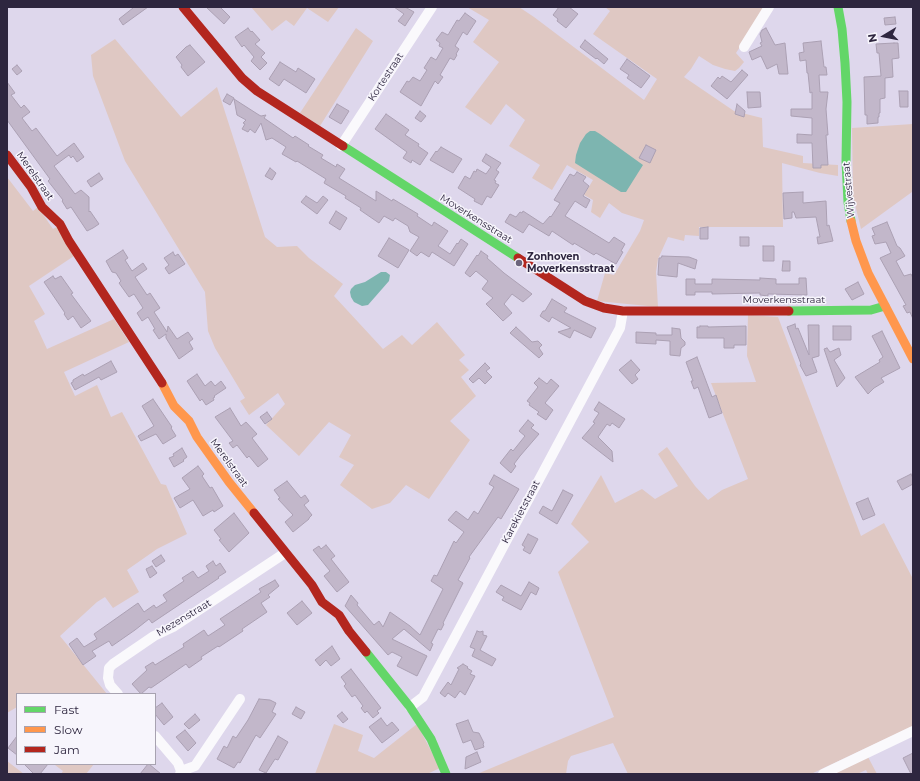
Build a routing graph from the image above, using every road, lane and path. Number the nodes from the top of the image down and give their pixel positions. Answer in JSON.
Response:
{"nodes":[{"id":1,"x":183,"y":7,"type":"edge"},
{"id":2,"x":432,"y":7,"type":"edge"},
{"id":3,"x":769,"y":7,"type":"edge"},
{"id":4,"x":838,"y":7,"type":"edge"},
{"id":5,"x":744,"y":47,"type":"dead end"},
{"id":6,"x":341,"y":146,"type":"junction"},
{"id":7,"x":7,"y":155,"type":"edge"},
{"id":8,"x":885,"y":306,"type":"junction"},
{"id":9,"x":623,"y":311,"type":"junction"},
{"id":10,"x":913,"y":359,"type":"edge"},
{"id":11,"x":285,"y":553,"type":"junction"},
{"id":12,"x":117,"y":693,"type":"edge"},
{"id":13,"x":240,"y":700,"type":"dead end"},
{"id":14,"x":410,"y":707,"type":"junction"},
{"id":15,"x":913,"y":731,"type":"edge"},
{"id":16,"x":156,"y":737,"type":"edge"},
{"id":17,"x":180,"y":772,"type":"edge"},
{"id":18,"x":446,"y":774,"type":"edge"},
{"id":19,"x":823,"y":774,"type":"edge"}],
"edges":[{"from":1,"to":6,"type":"street","name":"Moverkensstraat"},
{"from":2,"to":6,"type":"street","name":"Kortestraat"},
{"from":3,"to":5,"type":"street"},
{"from":4,"to":8,"type":"street","name":"Wijvestraat"},
{"from":6,"to":9,"type":"street","name":"Moverkensstraat"},
{"from":7,"to":11,"type":"street","name":"Merelstraat"},
{"from":8,"to":9,"type":"street","name":"Moverkensstraat"},
{"from":8,"to":10,"type":"street","name":"Wijvestraat"},
{"from":9,"to":14,"type":"street","name":"Karekietstraat"},
{"from":11,"to":12,"type":"street","name":"Mezenstraat"},
{"from":11,"to":14,"type":"street","name":"Merelstraat"},
{"from":13,"to":17,"type":"street"},
{"from":14,"to":18,"type":"street","name":"Merelstraat"},
{"from":15,"to":19,"type":"street"},
{"from":16,"to":17,"type":"street"}]}
